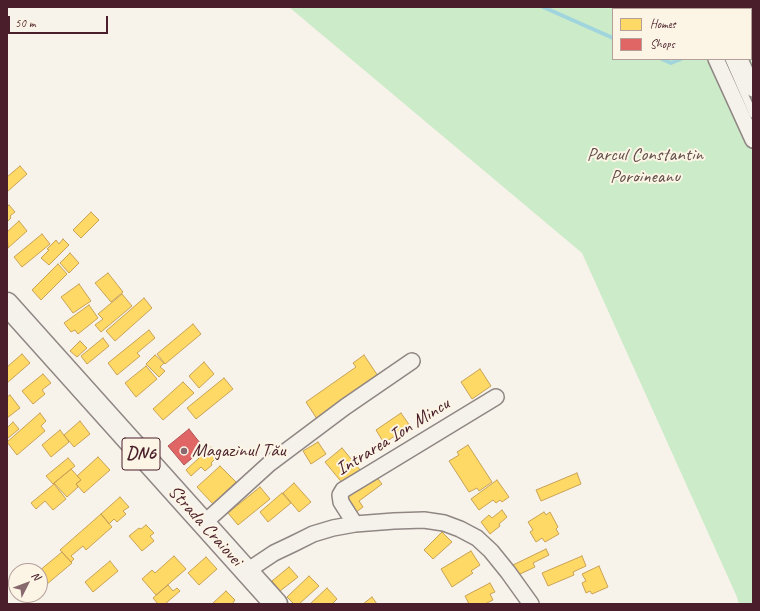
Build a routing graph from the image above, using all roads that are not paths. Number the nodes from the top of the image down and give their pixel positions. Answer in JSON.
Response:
{"nodes":[{"id":1,"x":716,"y":60,"type":"edge"},
{"id":2,"x":729,"y":60,"type":"edge"},
{"id":3,"x":740,"y":60,"type":"edge"},
{"id":4,"x":753,"y":89,"type":"edge"},
{"id":5,"x":753,"y":114,"type":"edge"},
{"id":6,"x":753,"y":140,"type":"edge"},
{"id":7,"x":7,"y":304,"type":"edge"},
{"id":8,"x":412,"y":361,"type":"dead end"},
{"id":9,"x":496,"y":397,"type":"dead end"},
{"id":10,"x":203,"y":524,"type":"junction"},
{"id":11,"x":355,"y":524,"type":"junction"},
{"id":12,"x":246,"y":571,"type":"junction"},
{"id":13,"x":276,"y":604,"type":"edge"},
{"id":14,"x":531,"y":604,"type":"edge"}],
"edges":[{"from":1,"to":6,"type":"street"},
{"from":2,"to":5,"type":"lane"},
{"from":3,"to":4,"type":"street"},
{"from":7,"to":10,"type":"main road","name":"Strada Craiovei","number":"DN6"},
{"from":8,"to":10,"type":"street"},
{"from":9,"to":11,"type":"street","name":"Intrarea Ion Mincu"},
{"from":10,"to":12,"type":"main road","name":"Strada Craiovei","number":"DN6"},
{"from":11,"to":12,"type":"street"},
{"from":11,"to":14,"type":"street"},
{"from":12,"to":13,"type":"main road","name":"Strada Craiovei","number":"DN6"}]}
